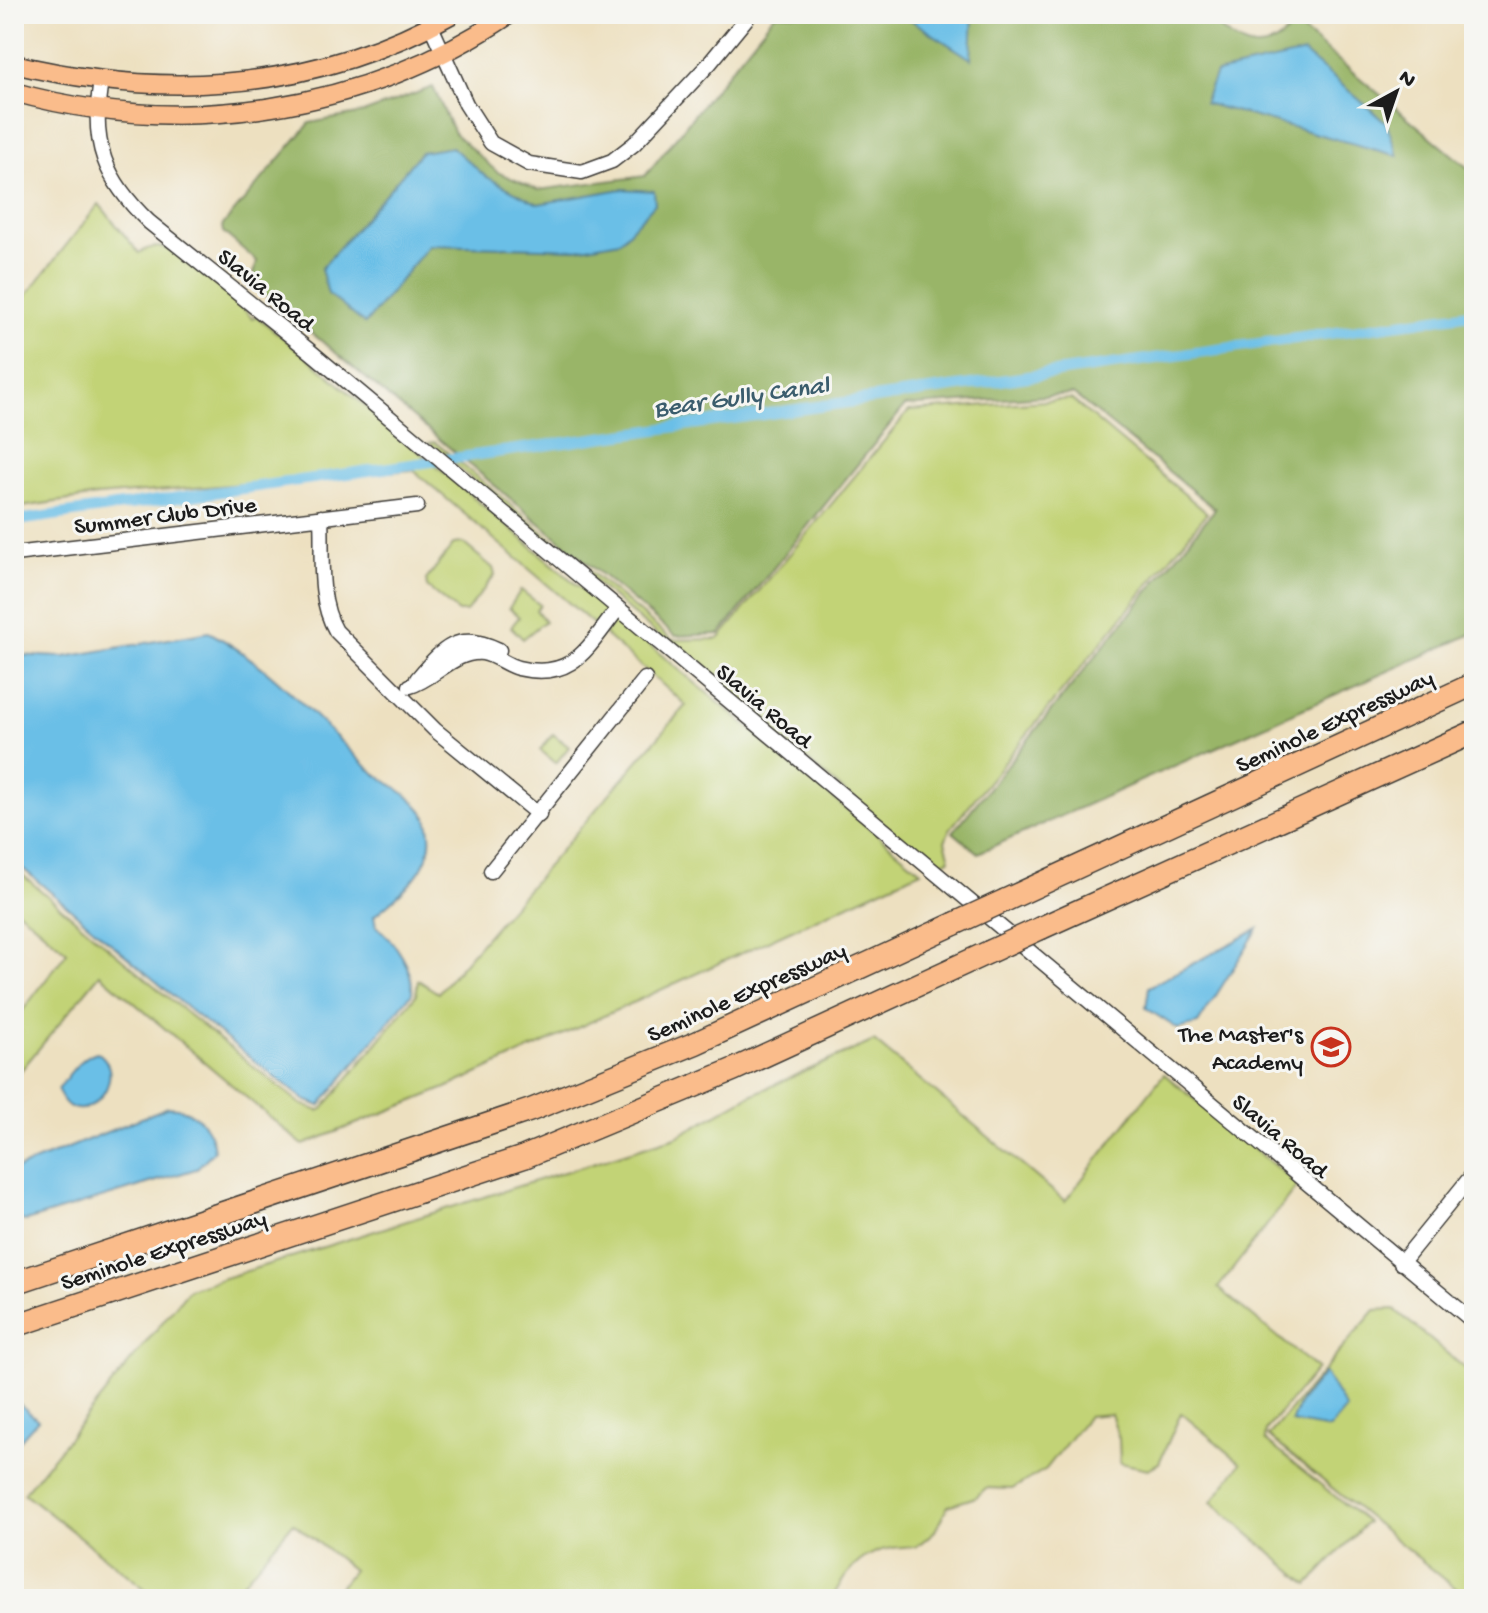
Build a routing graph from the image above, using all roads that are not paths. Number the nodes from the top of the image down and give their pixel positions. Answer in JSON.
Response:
{"nodes":[{"id":1,"x":452,"y":14,"type":"edge"},
{"id":2,"x":510,"y":14,"type":"edge"},
{"id":3,"x":750,"y":14,"type":"edge"},
{"id":4,"x":431,"y":26,"type":"junction"},
{"id":5,"x":444,"y":53,"type":"junction"},
{"id":6,"x":14,"y":64,"type":"edge"},
{"id":7,"x":101,"y":82,"type":"junction"},
{"id":8,"x":14,"y":92,"type":"edge"},
{"id":9,"x":96,"y":111,"type":"junction"},
{"id":10,"x":417,"y":506,"type":"dead end"},
{"id":11,"x":321,"y":517,"type":"junction"},
{"id":12,"x":14,"y":554,"type":"edge"},
{"id":13,"x":617,"y":610,"type":"junction"},
{"id":14,"x":645,"y":679,"type":"dead end"},
{"id":15,"x":1474,"y":684,"type":"edge"},
{"id":16,"x":406,"y":691,"type":"junction"},
{"id":17,"x":1474,"y":732,"type":"edge"},
{"id":18,"x":539,"y":815,"type":"junction"},
{"id":19,"x":491,"y":871,"type":"dead end"},
{"id":20,"x":1474,"y":1173,"type":"edge"},
{"id":21,"x":1401,"y":1263,"type":"junction"},
{"id":22,"x":14,"y":1283,"type":"edge"},
{"id":23,"x":1474,"y":1322,"type":"edge"},
{"id":24,"x":14,"y":1326,"type":"edge"}],
"edges":[{"from":1,"to":4,"type":"main road"},
{"from":2,"to":5,"type":"main road"},
{"from":3,"to":5,"type":"street"},
{"from":4,"to":5,"type":"street"},
{"from":4,"to":7,"type":"main road"},
{"from":5,"to":9,"type":"main road"},
{"from":6,"to":7,"type":"main road"},
{"from":7,"to":9,"type":"street","name":"Slavia Road"},
{"from":8,"to":9,"type":"main road"},
{"from":9,"to":13,"type":"street","name":"Slavia Road"},
{"from":10,"to":11,"type":"street","name":"Summer Club Drive"},
{"from":11,"to":12,"type":"street","name":"Summer Club Drive"},
{"from":11,"to":16,"type":"street"},
{"from":13,"to":16,"type":"street"},
{"from":13,"to":21,"type":"street","name":"Slavia Road"},
{"from":14,"to":18,"type":"street"},
{"from":15,"to":22,"type":"highway","name":"Seminole Expressway","bridge":true},
{"from":16,"to":18,"type":"street"},
{"from":17,"to":24,"type":"highway","name":"Seminole Expressway","bridge":true},
{"from":18,"to":19,"type":"street"},
{"from":20,"to":21,"type":"street"},
{"from":21,"to":23,"type":"street","name":"Slavia Road"}]}
